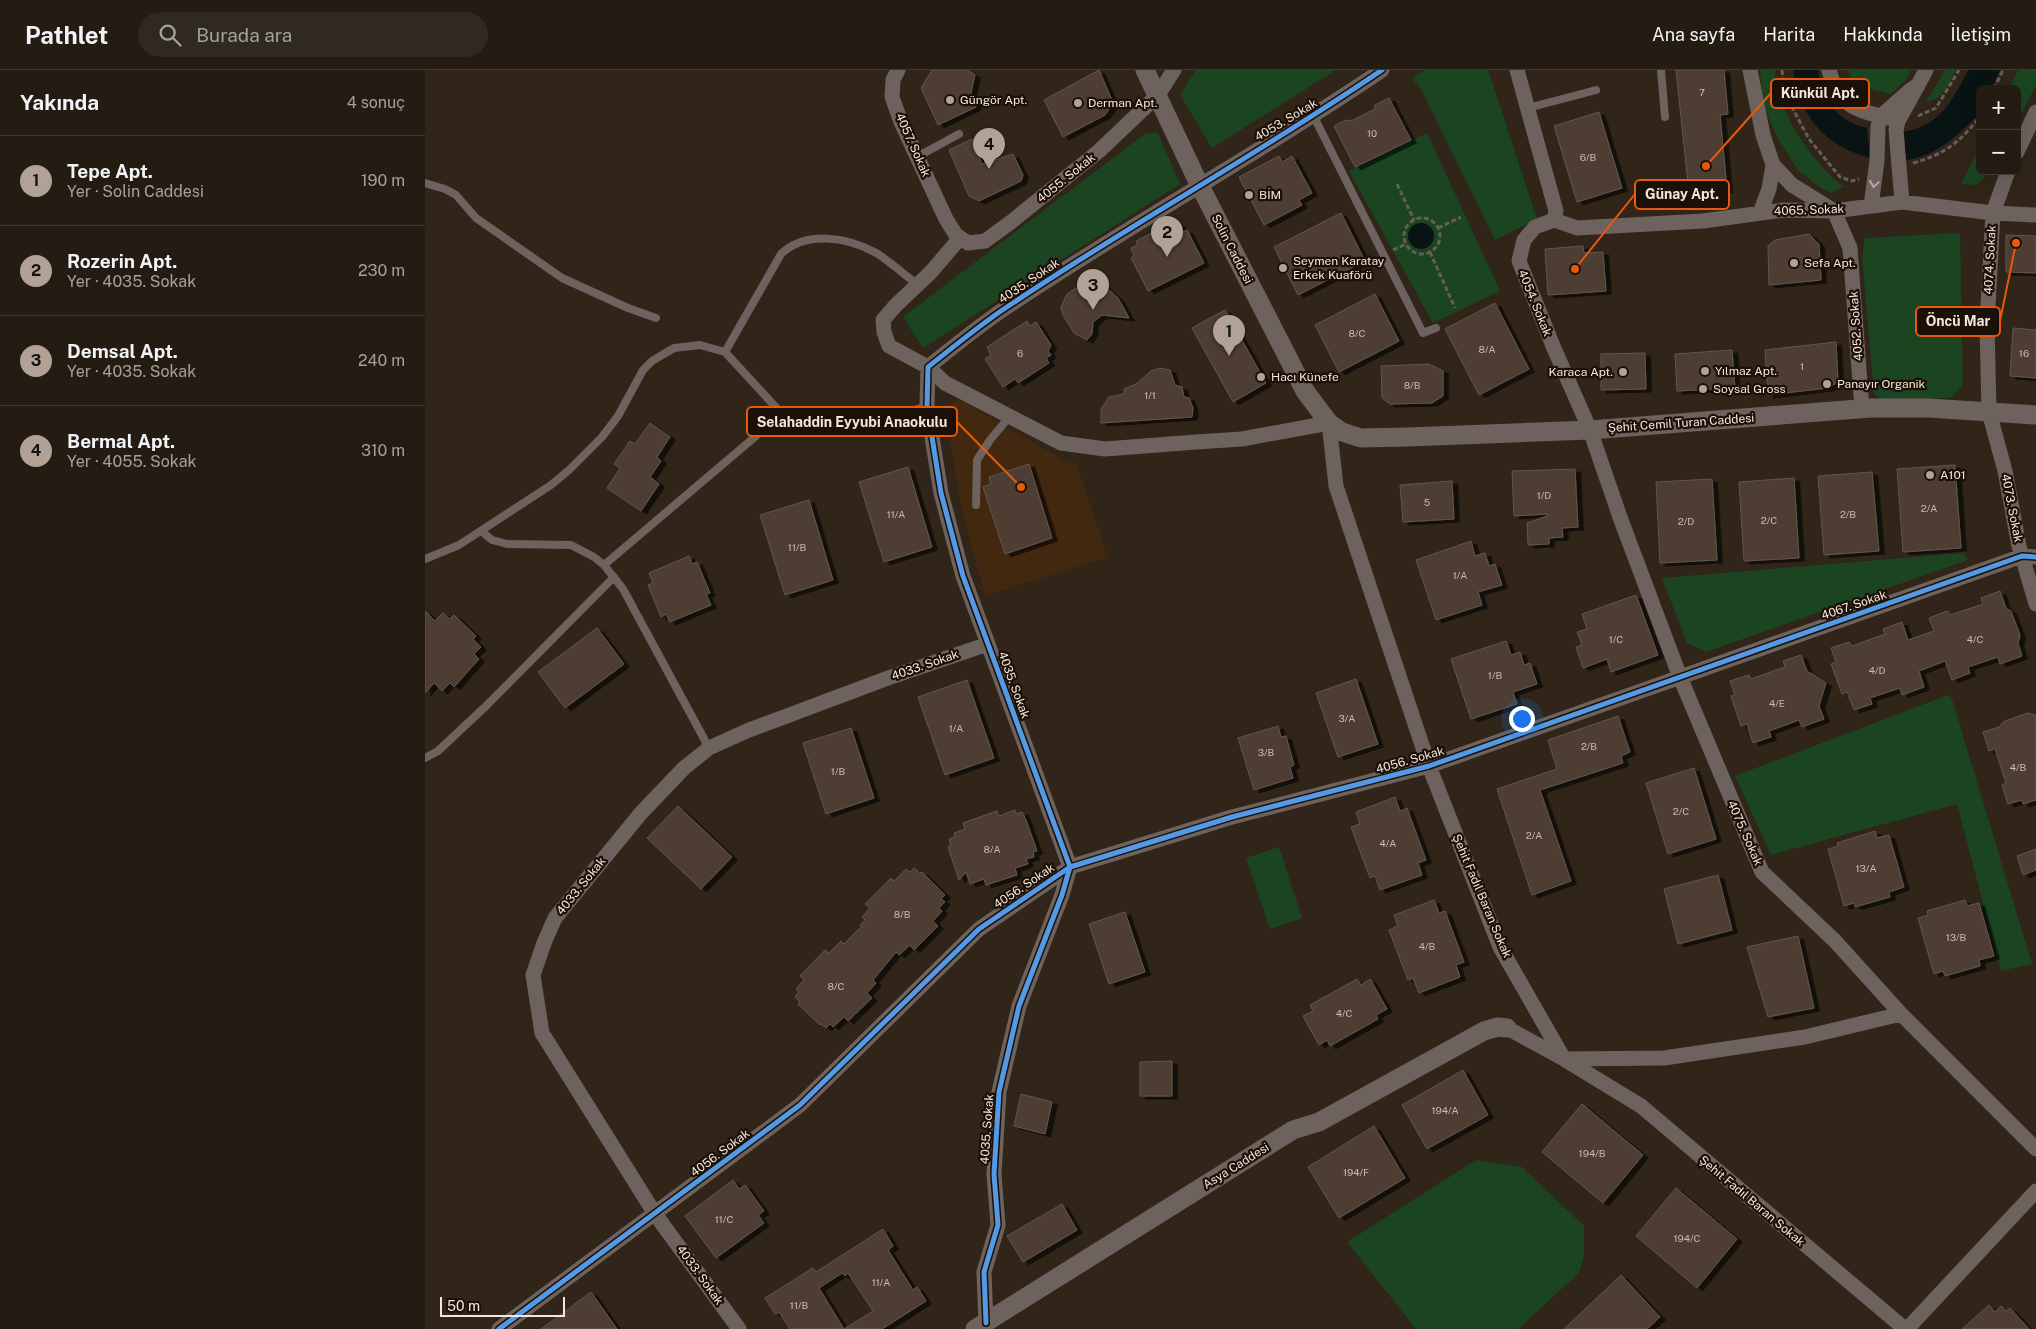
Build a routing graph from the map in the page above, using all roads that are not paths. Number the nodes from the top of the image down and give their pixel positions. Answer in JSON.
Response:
{"nodes":[{"id":1,"x":898,"y":70,"type":"edge"},
{"id":2,"x":1145,"y":70,"type":"edge"},
{"id":3,"x":1174,"y":70,"type":"edge"},
{"id":4,"x":1382,"y":70,"type":"edge"},
{"id":5,"x":1517,"y":70,"type":"edge"},
{"id":6,"x":1661,"y":70,"type":"edge"},
{"id":7,"x":1750,"y":70,"type":"edge"},
{"id":8,"x":1829,"y":70,"type":"edge"},
{"id":9,"x":1926,"y":70,"type":"edge"},
{"id":10,"x":1918,"y":85,"type":"junction"},
{"id":11,"x":1596,"y":90,"type":"dead end"},
{"id":12,"x":1158,"y":95,"type":"junction"},
{"id":13,"x":1528,"y":108,"type":"junction"},
{"id":14,"x":2036,"y":112,"type":"edge"},
{"id":15,"x":1313,"y":115,"type":"junction"},
{"id":16,"x":1665,"y":117,"type":"dead end"},
{"id":17,"x":1879,"y":124,"type":"junction"},
{"id":18,"x":1897,"y":128,"type":"junction"},
{"id":19,"x":959,"y":134,"type":"dead end"},
{"id":20,"x":2021,"y":144,"type":"edge"},
{"id":21,"x":917,"y":157,"type":"junction"},
{"id":22,"x":1773,"y":165,"type":"junction"},
{"id":23,"x":2007,"y":175,"type":"edge"},
{"id":24,"x":425,"y":183,"type":"edge"},
{"id":25,"x":1199,"y":184,"type":"junction"},
{"id":26,"x":1903,"y":202,"type":"junction"},
{"id":27,"x":1871,"y":206,"type":"junction"},
{"id":28,"x":1834,"y":211,"type":"junction"},
{"id":29,"x":1993,"y":212,"type":"junction"},
{"id":30,"x":1760,"y":213,"type":"junction"},
{"id":31,"x":2036,"y":215,"type":"edge"},
{"id":32,"x":1554,"y":220,"type":"junction"},
{"id":33,"x":960,"y":238,"type":"junction"},
{"id":34,"x":917,"y":284,"type":"junction"},
{"id":35,"x":656,"y":318,"type":"dead end"},
{"id":36,"x":1436,"y":328,"type":"dead end"},
{"id":37,"x":725,"y":352,"type":"junction"},
{"id":38,"x":928,"y":367,"type":"junction"},
{"id":39,"x":927,"y":406,"type":"junction"},
{"id":40,"x":1862,"y":409,"type":"junction"},
{"id":41,"x":1989,"y":412,"type":"junction"},
{"id":42,"x":783,"y":414,"type":"junction"},
{"id":43,"x":2036,"y":415,"type":"edge"},
{"id":44,"x":1010,"y":416,"type":"junction"},
{"id":45,"x":1329,"y":423,"type":"junction"},
{"id":46,"x":1590,"y":430,"type":"junction"},
{"id":47,"x":976,"y":506,"type":"dead end"},
{"id":48,"x":481,"y":531,"type":"junction"},
{"id":49,"x":2029,"y":557,"type":"edge"},
{"id":50,"x":425,"y":560,"type":"edge"},
{"id":51,"x":604,"y":565,"type":"junction"},
{"id":52,"x":614,"y":576,"type":"junction"},
{"id":53,"x":2036,"y":604,"type":"edge"},
{"id":54,"x":988,"y":644,"type":"junction"},
{"id":55,"x":1679,"y":677,"type":"junction"},
{"id":56,"x":709,"y":748,"type":"junction"},
{"id":57,"x":425,"y":758,"type":"edge"},
{"id":58,"x":1429,"y":766,"type":"junction"},
{"id":59,"x":1071,"y":867,"type":"junction"},
{"id":60,"x":1901,"y":1014,"type":"junction"},
{"id":61,"x":1507,"y":1028,"type":"joint"},
{"id":62,"x":1564,"y":1059,"type":"junction"},
{"id":63,"x":2036,"y":1149,"type":"edge"},
{"id":64,"x":2036,"y":1191,"type":"edge"},
{"id":65,"x":655,"y":1214,"type":"junction"},
{"id":66,"x":980,"y":1326,"type":"edge"},
{"id":67,"x":499,"y":1329,"type":"edge"},
{"id":68,"x":739,"y":1329,"type":"edge"},
{"id":69,"x":1906,"y":1329,"type":"edge"}],
"edges":[{"from":1,"to":21,"type":"street","name":"4057. Sokak"},
{"from":2,"to":12,"type":"street","name":"Solin Caddesi"},
{"from":3,"to":12,"type":"street","name":"4055. Sokak"},
{"from":4,"to":15,"type":"street","name":"4053. Sokak"},
{"from":5,"to":13,"type":"street"},
{"from":6,"to":16,"type":"lane"},
{"from":7,"to":22,"type":"street"},
{"from":8,"to":17,"type":"street"},
{"from":9,"to":10,"type":"street"},
{"from":10,"to":17,"type":"street"},
{"from":10,"to":18,"type":"street"},
{"from":11,"to":13,"type":"lane"},
{"from":12,"to":25,"type":"street","name":"Solin Caddesi"},
{"from":12,"to":33,"type":"street","name":"4055. Sokak"},
{"from":13,"to":32,"type":"street"},
{"from":14,"to":20,"type":"street"},
{"from":15,"to":25,"type":"street","name":"4053. Sokak"},
{"from":15,"to":36,"type":"lane"},
{"from":17,"to":18,"type":"street"},
{"from":17,"to":27,"type":"street","one_way":true},
{"from":18,"to":26,"type":"street"},
{"from":19,"to":21,"type":"lane"},
{"from":21,"to":33,"type":"street","name":"4057. Sokak"},
{"from":22,"to":28,"type":"street"},
{"from":22,"to":30,"type":"street"},
{"from":23,"to":29,"type":"street","name":"4074. Sokak"},
{"from":24,"to":35,"type":"lane"},
{"from":25,"to":38,"type":"street","name":"4035. Sokak"},
{"from":25,"to":45,"type":"street","name":"Solin Caddesi"},
{"from":26,"to":27,"type":"street","name":"4065. Sokak"},
{"from":26,"to":29,"type":"street","name":"4065. Sokak"},
{"from":27,"to":28,"type":"street","name":"4065. Sokak"},
{"from":28,"to":30,"type":"street","name":"4065. Sokak"},
{"from":28,"to":40,"type":"street","name":"4052. Sokak"},
{"from":29,"to":31,"type":"street","name":"4065. Sokak"},
{"from":29,"to":41,"type":"street","name":"4074. Sokak"},
{"from":30,"to":32,"type":"street","name":"4065. Sokak"},
{"from":32,"to":46,"type":"street","name":"4054. Sokak"},
{"from":33,"to":34,"type":"street"},
{"from":34,"to":37,"type":"lane"},
{"from":34,"to":38,"type":"street"},
{"from":37,"to":42,"type":"lane"},
{"from":37,"to":48,"type":"lane"},
{"from":38,"to":39,"type":"street","name":"4035. Sokak"},
{"from":38,"to":44,"type":"street"},
{"from":39,"to":42,"type":"lane"},
{"from":39,"to":54,"type":"street","name":"4035. Sokak"},
{"from":40,"to":41,"type":"street","name":"Şehit Cemil Turan Caddesi"},
{"from":40,"to":46,"type":"street","name":"Şehit Cemil Turan Caddesi"},
{"from":41,"to":43,"type":"street","name":"Şehit Cemil Turan Caddesi"},
{"from":41,"to":49,"type":"street","name":"4073. Sokak"},
{"from":42,"to":51,"type":"lane"},
{"from":44,"to":45,"type":"street"},
{"from":44,"to":47,"type":"lane"},
{"from":45,"to":46,"type":"street","name":"Şehit Cemil Turan Caddesi"},
{"from":45,"to":58,"type":"street","name":"Şehit Fadıl Baran Sokak"},
{"from":46,"to":55,"type":"street","name":"4075. Sokak"},
{"from":48,"to":50,"type":"lane"},
{"from":48,"to":51,"type":"lane"},
{"from":49,"to":53,"type":"street","name":"4073. Sokak"},
{"from":49,"to":55,"type":"street","name":"4067. Sokak"},
{"from":51,"to":52,"type":"lane"},
{"from":52,"to":56,"type":"lane"},
{"from":52,"to":57,"type":"lane"},
{"from":54,"to":56,"type":"street","name":"4033. Sokak"},
{"from":54,"to":59,"type":"street","name":"4035. Sokak"},
{"from":55,"to":58,"type":"street","name":"4056. Sokak"},
{"from":55,"to":60,"type":"street","name":"4075. Sokak"},
{"from":56,"to":65,"type":"street","name":"4033. Sokak"},
{"from":58,"to":59,"type":"street","name":"4056. Sokak"},
{"from":58,"to":62,"type":"street","name":"Şehit Fadıl Baran Sokak"},
{"from":59,"to":65,"type":"street","name":"4056. Sokak"},
{"from":59,"to":66,"type":"street","name":"4035. Sokak"},
{"from":60,"to":62,"type":"street"},
{"from":60,"to":63,"type":"street","name":"4075. Sokak"},
{"from":61,"to":62,"type":"street"},
{"from":61,"to":66,"type":"street","name":"Asya Caddesi"},
{"from":62,"to":69,"type":"street","name":"Şehit Fadıl Baran Sokak"},
{"from":64,"to":69,"type":"street"},
{"from":65,"to":67,"type":"street","name":"4056. Sokak"},
{"from":65,"to":68,"type":"street","name":"4033. Sokak"}]}
